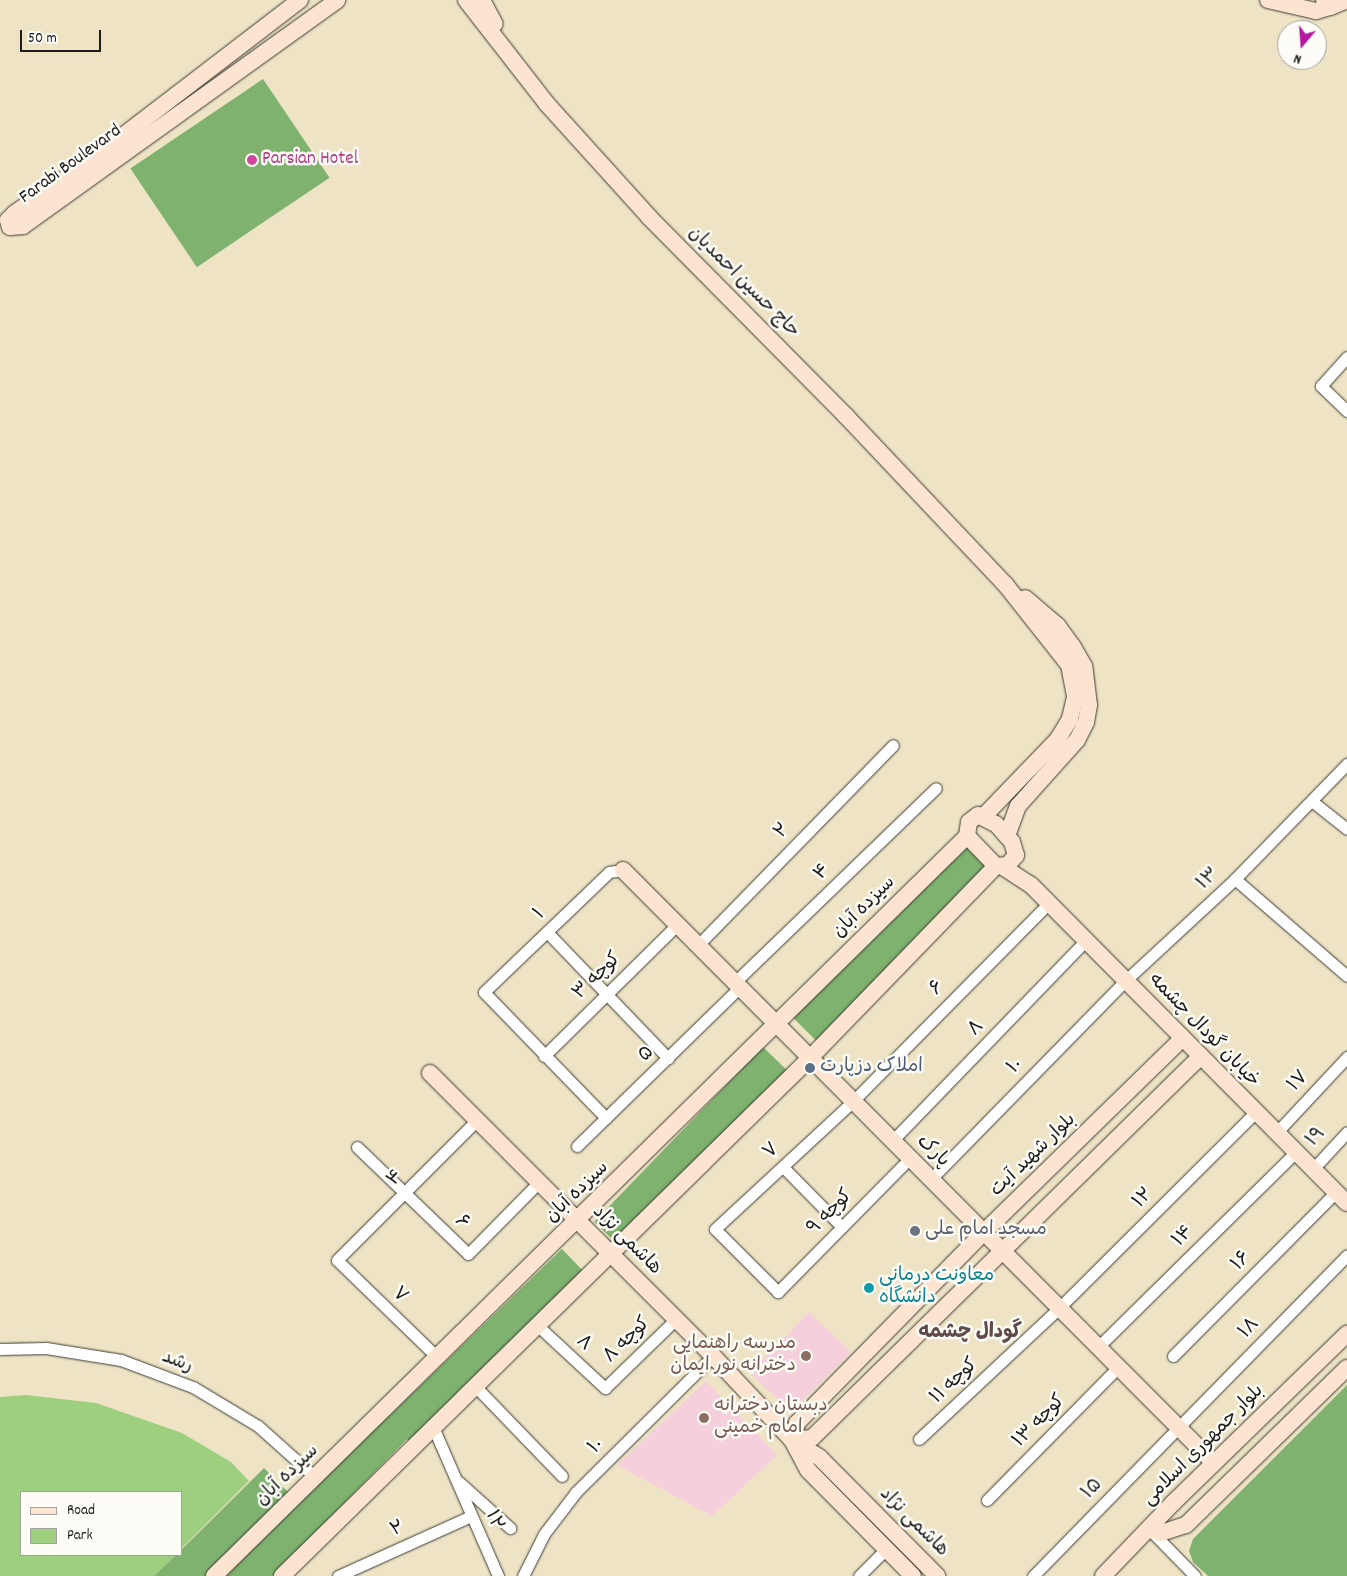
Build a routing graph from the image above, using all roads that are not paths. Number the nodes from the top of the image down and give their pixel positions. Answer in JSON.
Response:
{"nodes":[{"id":1,"x":300,"y":0,"type":"edge"},
{"id":2,"x":337,"y":0,"type":"edge"},
{"id":3,"x":466,"y":0,"type":"edge"},
{"id":4,"x":482,"y":0,"type":"edge"},
{"id":5,"x":1268,"y":0,"type":"edge"},
{"id":6,"x":1347,"y":0,"type":"edge"},
{"id":7,"x":1328,"y":2,"type":"edge"},
{"id":8,"x":1347,"y":14,"type":"edge"},
{"id":9,"x":314,"y":17,"type":"junction"},
{"id":10,"x":510,"y":55,"type":"junction"},
{"id":11,"x":99,"y":162,"type":"junction"},
{"id":12,"x":1347,"y":357,"type":"edge"},
{"id":13,"x":1347,"y":411,"type":"edge"},
{"id":14,"x":1005,"y":584,"type":"junction"},
{"id":15,"x":893,"y":744,"type":"dead end"},
{"id":16,"x":1347,"y":764,"type":"edge"},
{"id":17,"x":936,"y":788,"type":"dead end"},
{"id":18,"x":1313,"y":802,"type":"junction"},
{"id":19,"x":984,"y":816,"type":"junction"},
{"id":20,"x":1347,"y":829,"type":"edge"},
{"id":21,"x":967,"y":836,"type":"junction"},
{"id":22,"x":1008,"y":836,"type":"junction"},
{"id":23,"x":1016,"y":855,"type":"junction"},
{"id":24,"x":999,"y":866,"type":"junction"},
{"id":25,"x":623,"y":870,"type":"joint"},
{"id":26,"x":1235,"y":879,"type":"junction"},
{"id":27,"x":1031,"y":885,"type":"junction"},
{"id":28,"x":1049,"y":902,"type":"junction"},
{"id":29,"x":678,"y":924,"type":"junction"},
{"id":30,"x":547,"y":932,"type":"junction"},
{"id":31,"x":1086,"y":940,"type":"junction"},
{"id":32,"x":698,"y":945,"type":"junction"},
{"id":33,"x":1347,"y":976,"type":"edge"},
{"id":34,"x":1126,"y":980,"type":"junction"},
{"id":35,"x":738,"y":985,"type":"junction"},
{"id":36,"x":605,"y":993,"type":"junction"},
{"id":37,"x":777,"y":1024,"type":"junction"},
{"id":38,"x":1183,"y":1038,"type":"junction"},
{"id":39,"x":544,"y":1056,"type":"junction"},
{"id":40,"x":1201,"y":1056,"type":"junction"},
{"id":41,"x":1347,"y":1057,"type":"edge"},
{"id":42,"x":668,"y":1058,"type":"junction"},
{"id":43,"x":810,"y":1058,"type":"junction"},
{"id":44,"x":430,"y":1074,"type":"dead end"},
{"id":45,"x":853,"y":1101,"type":"junction"},
{"id":46,"x":1255,"y":1113,"type":"junction"},
{"id":47,"x":606,"y":1118,"type":"junction"},
{"id":48,"x":477,"y":1120,"type":"junction"},
{"id":49,"x":1277,"y":1132,"type":"junction"},
{"id":50,"x":1347,"y":1132,"type":"edge"},
{"id":51,"x":892,"y":1141,"type":"junction"},
{"id":52,"x":577,"y":1146,"type":"dead end"},
{"id":53,"x":357,"y":1147,"type":"dead end"},
{"id":54,"x":1296,"y":1152,"type":"junction"},
{"id":55,"x":909,"y":1159,"type":"junction"},
{"id":56,"x":782,"y":1167,"type":"junction"},
{"id":57,"x":1313,"y":1169,"type":"junction"},
{"id":58,"x":931,"y":1179,"type":"junction"},
{"id":59,"x":539,"y":1182,"type":"junction"},
{"id":60,"x":406,"y":1194,"type":"junction"},
{"id":61,"x":1341,"y":1198,"type":"edge"},
{"id":62,"x":578,"y":1221,"type":"junction"},
{"id":63,"x":842,"y":1227,"type":"junction"},
{"id":64,"x":983,"y":1233,"type":"junction"},
{"id":65,"x":1002,"y":1252,"type":"junction"},
{"id":66,"x":611,"y":1254,"type":"junction"},
{"id":67,"x":1347,"y":1255,"type":"edge"},
{"id":68,"x":336,"y":1260,"type":"joint"},
{"id":69,"x":778,"y":1292,"type":"joint"},
{"id":70,"x":1058,"y":1309,"type":"junction"},
{"id":71,"x":676,"y":1319,"type":"junction"},
{"id":72,"x":537,"y":1325,"type":"junction"},
{"id":73,"x":1347,"y":1334,"type":"edge"},
{"id":74,"x":1097,"y":1348,"type":"junction"},
{"id":75,"x":0,"y":1349,"type":"edge"},
{"id":76,"x":713,"y":1356,"type":"junction"},
{"id":77,"x":1173,"y":1356,"type":"dead end"},
{"id":78,"x":437,"y":1357,"type":"junction"},
{"id":79,"x":1117,"y":1368,"type":"junction"},
{"id":80,"x":1347,"y":1368,"type":"edge"},
{"id":81,"x":475,"y":1386,"type":"junction"},
{"id":82,"x":605,"y":1388,"type":"joint"},
{"id":83,"x":433,"y":1427,"type":"junction"},
{"id":84,"x":1177,"y":1428,"type":"junction"},
{"id":85,"x":920,"y":1439,"type":"dead end"},
{"id":86,"x":792,"y":1440,"type":"junction"},
{"id":87,"x":1214,"y":1463,"type":"junction"},
{"id":88,"x":562,"y":1476,"type":"dead end"},
{"id":89,"x":314,"y":1477,"type":"junction"},
{"id":90,"x":456,"y":1480,"type":"junction"},
{"id":91,"x":987,"y":1500,"type":"dead end"},
{"id":92,"x":471,"y":1516,"type":"junction"},
{"id":93,"x":510,"y":1528,"type":"dead end"},
{"id":94,"x":1150,"y":1530,"type":"junction"},
{"id":95,"x":886,"y":1549,"type":"junction"},
{"id":96,"x":1187,"y":1574,"type":"edge"},
{"id":97,"x":214,"y":1576,"type":"edge"},
{"id":98,"x":282,"y":1576,"type":"edge"},
{"id":99,"x":338,"y":1576,"type":"edge"},
{"id":100,"x":498,"y":1576,"type":"edge"},
{"id":101,"x":523,"y":1576,"type":"edge"},
{"id":102,"x":859,"y":1576,"type":"edge"},
{"id":103,"x":913,"y":1576,"type":"edge"},
{"id":104,"x":937,"y":1576,"type":"edge"},
{"id":105,"x":1033,"y":1576,"type":"edge"},
{"id":106,"x":1104,"y":1576,"type":"edge"}],
"edges":[{"from":1,"to":9,"type":"main road"},
{"from":1,"to":11,"type":"main road","name":"Farabi Boulevard"},
{"from":2,"to":9,"type":"main road","name":"Farabi Boulevard"},
{"from":3,"to":10,"type":"main road","name":"حاج حسین احمدیان"},
{"from":4,"to":10,"type":"main road"},
{"from":5,"to":7,"type":"main road"},
{"from":6,"to":7,"type":"main road"},
{"from":7,"to":8,"type":"main road"},
{"from":9,"to":11,"type":"main road","name":"Farabi Boulevard"},
{"from":10,"to":14,"type":"main road","name":"حاج حسین احمدیان"},
{"from":11,"to":11,"type":"main road","name":"Farabi Boulevard"},
{"from":12,"to":13,"type":"street"},
{"from":14,"to":19,"type":"main road","name":"حاج حسین احمدیان"},
{"from":14,"to":22,"type":"main road","name":"حاج حسین احمدیان"},
{"from":15,"to":32,"type":"street","name":"۲"},
{"from":16,"to":18,"type":"street","name":"۱۳"},
{"from":17,"to":35,"type":"street","name":"۴"},
{"from":18,"to":20,"type":"street"},
{"from":18,"to":26,"type":"street","name":"۱۳"},
{"from":19,"to":21,"type":"main road","name":"سیزده آبان"},
{"from":19,"to":22,"type":"main road"},
{"from":21,"to":24,"type":"main road"},
{"from":21,"to":37,"type":"main road","name":"سیزده آبان"},
{"from":22,"to":23,"type":"main road"},
{"from":23,"to":24,"type":"main road"},
{"from":23,"to":27,"type":"main road"},
{"from":24,"to":27,"type":"main road"},
{"from":24,"to":43,"type":"main road"},
{"from":25,"to":29,"type":"main road","name":"پارک"},
{"from":25,"to":30,"type":"street","name":"۱"},
{"from":26,"to":33,"type":"street"},
{"from":26,"to":34,"type":"street","name":"۱۳"},
{"from":27,"to":28,"type":"main road","name":"خیابان گودال چشمه"},
{"from":28,"to":31,"type":"main road","name":"خیابان گودال چشمه"},
{"from":28,"to":45,"type":"street","name":"۶"},
{"from":29,"to":32,"type":"main road","name":"پارک"},
{"from":29,"to":36,"type":"street","name":"کوچه ۳"},
{"from":30,"to":36,"type":"street"},
{"from":30,"to":39,"type":"street","name":"۱"},
{"from":31,"to":34,"type":"main road","name":"خیابان گودال چشمه"},
{"from":31,"to":51,"type":"street","name":"۸"},
{"from":32,"to":35,"type":"main road","name":"پارک"},
{"from":34,"to":38,"type":"main road","name":"خیابان گودال چشمه"},
{"from":34,"to":58,"type":"street","name":"۱۰"},
{"from":35,"to":37,"type":"main road","name":"پارک"},
{"from":35,"to":42,"type":"street","name":"۵"},
{"from":36,"to":39,"type":"street","name":"کوچه ۳"},
{"from":36,"to":42,"type":"street"},
{"from":37,"to":43,"type":"main road","name":"پارک"},
{"from":37,"to":62,"type":"main road","name":"سیزده آبان"},
{"from":38,"to":40,"type":"main road","name":"خیابان گودال چشمه"},
{"from":38,"to":64,"type":"main road","name":"بلوار شهید آیت"},
{"from":39,"to":47,"type":"street"},
{"from":40,"to":46,"type":"main road","name":"خیابان گودال چشمه"},
{"from":40,"to":65,"type":"main road"},
{"from":41,"to":49,"type":"street","name":"۱۷"},
{"from":42,"to":47,"type":"street","name":"۵"},
{"from":43,"to":45,"type":"main road","name":"پارک"},
{"from":43,"to":66,"type":"main road"},
{"from":44,"to":48,"type":"main road","name":"هاشمی نژاد"},
{"from":45,"to":51,"type":"main road","name":"پارک"},
{"from":45,"to":56,"type":"street","name":"۷"},
{"from":46,"to":49,"type":"main road","name":"خیابان گودال چشمه"},
{"from":46,"to":70,"type":"street","name":"۱۲"},
{"from":47,"to":52,"type":"street","name":"۵"},
{"from":48,"to":59,"type":"main road","name":"هاشمی نژاد"},
{"from":48,"to":60,"type":"street","name":"۴"},
{"from":49,"to":54,"type":"main road","name":"خیابان گودال چشمه"},
{"from":50,"to":57,"type":"street","name":"۱۹"},
{"from":51,"to":55,"type":"main road","name":"پارک"},
{"from":53,"to":60,"type":"street","name":"۶"},
{"from":54,"to":57,"type":"main road","name":"خیابان گودال چشمه"},
{"from":54,"to":74,"type":"street","name":"۱۴"},
{"from":55,"to":58,"type":"main road","name":"پارک"},
{"from":55,"to":63,"type":"street","name":"کوچه ۹"},
{"from":56,"to":63,"type":"street"},
{"from":56,"to":69,"type":"street","name":"۷"},
{"from":57,"to":61,"type":"main road","name":"خیابان گودال چشمه"},
{"from":58,"to":64,"type":"main road","name":"پارک"},
{"from":59,"to":60,"type":"street","name":"۶"},
{"from":59,"to":62,"type":"main road","name":"هاشمی نژاد"},
{"from":60,"to":68,"type":"street","name":"۴"},
{"from":61,"to":77,"type":"street","name":"۱۶"},
{"from":62,"to":66,"type":"main road","name":"هاشمی نژاد"},
{"from":62,"to":78,"type":"main road","name":"سیزده آبان"},
{"from":63,"to":69,"type":"street","name":"کوچه ۹"},
{"from":64,"to":65,"type":"main road","name":"پارک"},
{"from":64,"to":86,"type":"main road","name":"بلوار شهید آیت"},
{"from":65,"to":70,"type":"main road","name":"پارک"},
{"from":65,"to":86,"type":"main road"},
{"from":66,"to":71,"type":"main road","name":"هاشمی نژاد"},
{"from":66,"to":72,"type":"main road"},
{"from":67,"to":84,"type":"street","name":"۱۸"},
{"from":68,"to":78,"type":"street","name":"۷"},
{"from":70,"to":74,"type":"main road","name":"پارک"},
{"from":70,"to":85,"type":"street","name":"کوچه ۱۱"},
{"from":71,"to":76,"type":"main road","name":"هاشمی نژاد"},
{"from":71,"to":82,"type":"street","name":"کوچه ۸"},
{"from":72,"to":81,"type":"main road"},
{"from":72,"to":82,"type":"street","name":"۸"},
{"from":73,"to":87,"type":"main road","name":"بلوار جمهوری اسلامی"},
{"from":74,"to":79,"type":"main road","name":"پارک"},
{"from":75,"to":89,"type":"street","name":"رشد"},
{"from":76,"to":86,"type":"main road","name":"هاشمی نژاد"},
{"from":76,"to":101,"type":"street","name":"۱۰"},
{"from":78,"to":89,"type":"main road","name":"سیزده آبان"},
{"from":79,"to":84,"type":"main road","name":"پارک"},
{"from":79,"to":91,"type":"street","name":"کوچه ۱۳"},
{"from":80,"to":94,"type":"main road","name":"بلوار جمهوری اسلامی"},
{"from":81,"to":83,"type":"main road"},
{"from":81,"to":88,"type":"street"},
{"from":83,"to":90,"type":"street","name":"۱۲"},
{"from":83,"to":98,"type":"main road"},
{"from":84,"to":87,"type":"main road","name":"پارک"},
{"from":84,"to":105,"type":"street","name":"۱۵"},
{"from":86,"to":95,"type":"main road","name":"هاشمی نژاد"},
{"from":86,"to":104,"type":"main road","name":"هاشمی نژاد"},
{"from":87,"to":94,"type":"main road","name":"بلوار جمهوری اسلامی"},
{"from":89,"to":97,"type":"main road","name":"سیزده آبان"},
{"from":90,"to":92,"type":"street","name":"۱۲"},
{"from":90,"to":93,"type":"street","name":"۱۲"},
{"from":92,"to":99,"type":"street","name":"۲"},
{"from":92,"to":100,"type":"street","name":"۱۲"},
{"from":94,"to":96,"type":"street"},
{"from":94,"to":106,"type":"main road"},
{"from":95,"to":102,"type":"street"},
{"from":95,"to":103,"type":"main road","name":"هاشمی نژاد"}]}
